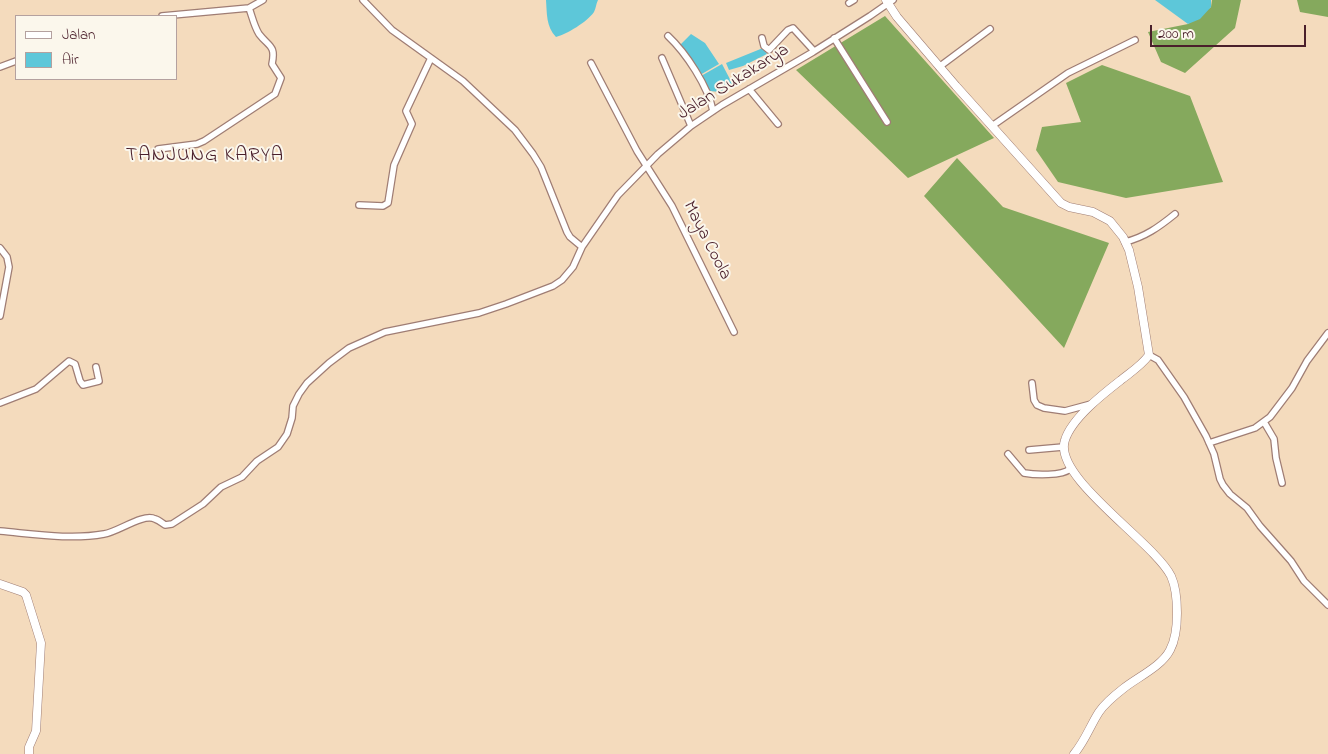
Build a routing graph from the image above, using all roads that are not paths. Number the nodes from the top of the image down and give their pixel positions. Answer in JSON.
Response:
{"nodes":[{"id":1,"x":263,"y":0,"type":"edge"},
{"id":2,"x":363,"y":0,"type":"edge"},
{"id":3,"x":889,"y":1,"type":"edge"},
{"id":4,"x":249,"y":8,"type":"junction"},
{"id":5,"x":173,"y":15,"type":"edge"},
{"id":6,"x":990,"y":29,"type":"dead end"},
{"id":7,"x":668,"y":36,"type":"dead end"},
{"id":8,"x":762,"y":38,"type":"dead end"},
{"id":9,"x":834,"y":38,"type":"junction"},
{"id":10,"x":1135,"y":40,"type":"dead end"},
{"id":11,"x":814,"y":51,"type":"junction"},
{"id":12,"x":431,"y":58,"type":"junction"},
{"id":13,"x":662,"y":58,"type":"dead end"},
{"id":14,"x":15,"y":60,"type":"edge"},
{"id":15,"x":591,"y":63,"type":"dead end"},
{"id":16,"x":940,"y":66,"type":"junction"},
{"id":17,"x":0,"y":67,"type":"edge"},
{"id":18,"x":749,"y":89,"type":"junction"},
{"id":19,"x":713,"y":111,"type":"junction"},
{"id":20,"x":887,"y":122,"type":"dead end"},
{"id":21,"x":778,"y":124,"type":"dead end"},
{"id":22,"x":691,"y":126,"type":"junction"},
{"id":23,"x":992,"y":126,"type":"junction"},
{"id":24,"x":158,"y":149,"type":"dead end"},
{"id":25,"x":646,"y":166,"type":"junction"},
{"id":26,"x":359,"y":205,"type":"dead end"},
{"id":27,"x":1175,"y":214,"type":"dead end"},
{"id":28,"x":1125,"y":242,"type":"junction"},
{"id":29,"x":582,"y":247,"type":"junction"},
{"id":30,"x":0,"y":248,"type":"edge"},
{"id":31,"x":0,"y":316,"type":"edge"},
{"id":32,"x":734,"y":332,"type":"dead end"},
{"id":33,"x":1328,"y":333,"type":"edge"},
{"id":34,"x":1149,"y":355,"type":"junction"},
{"id":35,"x":96,"y":367,"type":"dead end"},
{"id":36,"x":1032,"y":383,"type":"dead end"},
{"id":37,"x":0,"y":403,"type":"edge"},
{"id":38,"x":1094,"y":404,"type":"junction"},
{"id":39,"x":1264,"y":422,"type":"junction"},
{"id":40,"x":1209,"y":443,"type":"junction"},
{"id":41,"x":1063,"y":447,"type":"junction"},
{"id":42,"x":1029,"y":450,"type":"dead end"},
{"id":43,"x":1008,"y":454,"type":"dead end"},
{"id":44,"x":1070,"y":469,"type":"junction"},
{"id":45,"x":1282,"y":483,"type":"dead end"},
{"id":46,"x":0,"y":531,"type":"edge"},
{"id":47,"x":0,"y":584,"type":"edge"},
{"id":48,"x":1328,"y":605,"type":"edge"},
{"id":49,"x":29,"y":754,"type":"edge"},
{"id":50,"x":1074,"y":754,"type":"edge"}],
"edges":[{"from":1,"to":4,"type":"street"},
{"from":2,"to":12,"type":"street"},
{"from":3,"to":9,"type":"street","name":"Jalan Sukakarya"},
{"from":3,"to":16,"type":"main road"},
{"from":4,"to":5,"type":"street"},
{"from":4,"to":24,"type":"street"},
{"from":6,"to":16,"type":"street"},
{"from":7,"to":19,"type":"street"},
{"from":8,"to":11,"type":"street"},
{"from":9,"to":11,"type":"street","name":"Jalan Sukakarya"},
{"from":9,"to":20,"type":"street"},
{"from":10,"to":23,"type":"street"},
{"from":11,"to":18,"type":"street","name":"Jalan Sukakarya"},
{"from":12,"to":26,"type":"street"},
{"from":12,"to":29,"type":"street"},
{"from":13,"to":22,"type":"street"},
{"from":14,"to":17,"type":"street"},
{"from":15,"to":25,"type":"street","name":"Maya Coola"},
{"from":16,"to":23,"type":"main road"},
{"from":18,"to":19,"type":"street","name":"Jalan Sukakarya"},
{"from":18,"to":21,"type":"street"},
{"from":19,"to":22,"type":"street","name":"Jalan Sukakarya"},
{"from":22,"to":25,"type":"street","name":"Jalan Sukakarya"},
{"from":23,"to":28,"type":"main road"},
{"from":25,"to":29,"type":"street","name":"Jalan Sukakarya"},
{"from":25,"to":32,"type":"street","name":"Maya Coola"},
{"from":27,"to":28,"type":"street"},
{"from":28,"to":34,"type":"main road"},
{"from":29,"to":46,"type":"street","name":"Jalan Sukakarya"},
{"from":30,"to":31,"type":"street"},
{"from":33,"to":39,"type":"street"},
{"from":34,"to":38,"type":"main road"},
{"from":34,"to":40,"type":"street"},
{"from":35,"to":37,"type":"street"},
{"from":36,"to":38,"type":"street"},
{"from":38,"to":41,"type":"main road"},
{"from":39,"to":40,"type":"street"},
{"from":39,"to":45,"type":"street"},
{"from":40,"to":48,"type":"street"},
{"from":41,"to":42,"type":"street"},
{"from":41,"to":44,"type":"main road"},
{"from":43,"to":44,"type":"street"},
{"from":44,"to":50,"type":"main road"},
{"from":47,"to":49,"type":"main road"}]}
